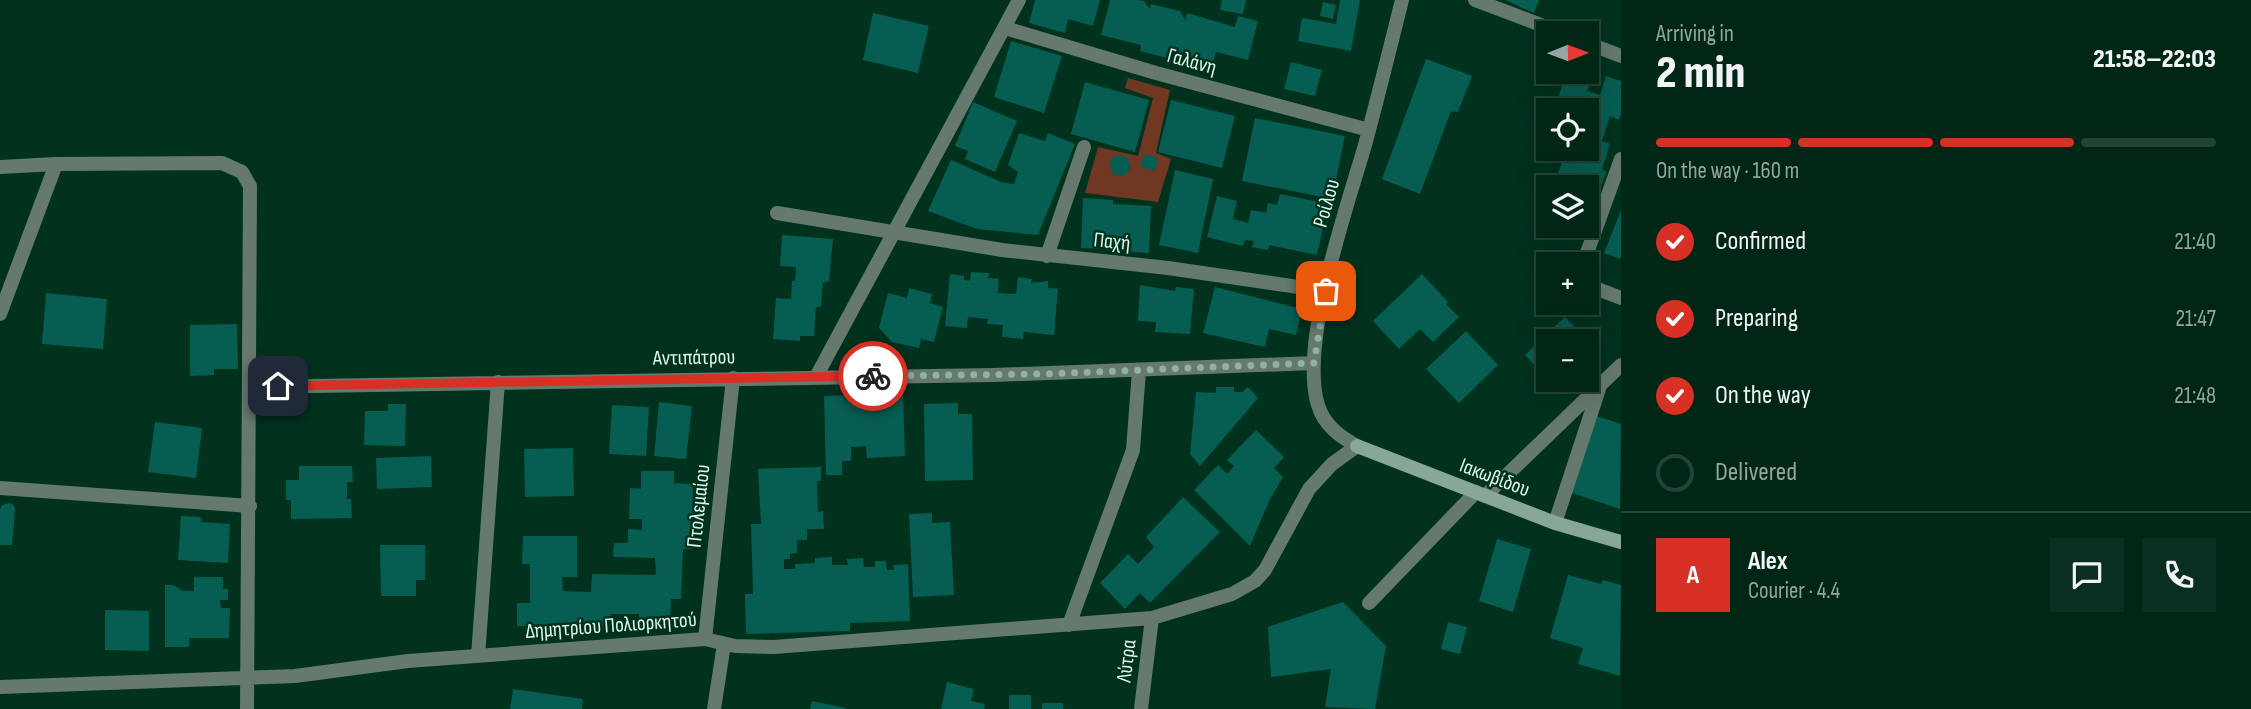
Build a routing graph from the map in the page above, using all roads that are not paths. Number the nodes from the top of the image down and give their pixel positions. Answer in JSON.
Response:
{"nodes":[{"id":1,"x":1020,"y":0,"type":"edge"},
{"id":2,"x":1402,"y":0,"type":"edge"},
{"id":3,"x":1475,"y":0,"type":"edge"},
{"id":4,"x":1536,"y":23,"type":"edge"},
{"id":5,"x":1005,"y":28,"type":"junction"},
{"id":6,"x":1600,"y":48,"type":"edge"},
{"id":7,"x":1621,"y":55,"type":"edge"},
{"id":8,"x":1369,"y":130,"type":"junction"},
{"id":9,"x":1084,"y":147,"type":"dead end"},
{"id":10,"x":1621,"y":159,"type":"edge"},
{"id":11,"x":56,"y":164,"type":"junction"},
{"id":12,"x":0,"y":167,"type":"edge"},
{"id":13,"x":777,"y":213,"type":"dead end"},
{"id":14,"x":895,"y":231,"type":"junction"},
{"id":15,"x":1587,"y":252,"type":"edge"},
{"id":16,"x":1047,"y":256,"type":"junction"},
{"id":17,"x":1599,"y":290,"type":"edge"},
{"id":18,"x":1326,"y":291,"type":"junction"},
{"id":19,"x":1621,"y":298,"type":"edge"},
{"id":20,"x":0,"y":314,"type":"edge"},
{"id":21,"x":1314,"y":363,"type":"junction"},
{"id":22,"x":1621,"y":365,"type":"edge"},
{"id":23,"x":1139,"y":371,"type":"junction"},
{"id":24,"x":816,"y":377,"type":"junction"},
{"id":25,"x":733,"y":378,"type":"junction"},
{"id":26,"x":498,"y":382,"type":"junction"},
{"id":27,"x":1601,"y":384,"type":"junction"},
{"id":28,"x":250,"y":387,"type":"junction"},
{"id":29,"x":1357,"y":446,"type":"junction"},
{"id":30,"x":0,"y":488,"type":"edge"},
{"id":31,"x":1481,"y":494,"type":"junction"},
{"id":32,"x":250,"y":506,"type":"junction"},
{"id":33,"x":1555,"y":523,"type":"junction"},
{"id":34,"x":1621,"y":542,"type":"edge"},
{"id":35,"x":1369,"y":603,"type":"dead end"},
{"id":36,"x":1152,"y":618,"type":"junction"},
{"id":37,"x":1069,"y":625,"type":"junction"},
{"id":38,"x":705,"y":639,"type":"junction"},
{"id":39,"x":724,"y":644,"type":"junction"},
{"id":40,"x":478,"y":656,"type":"junction"},
{"id":41,"x":247,"y":678,"type":"junction"},
{"id":42,"x":0,"y":687,"type":"edge"},
{"id":43,"x":247,"y":709,"type":"edge"},
{"id":44,"x":714,"y":709,"type":"edge"},
{"id":45,"x":1141,"y":709,"type":"edge"}],
"edges":[{"from":1,"to":5,"type":"street"},
{"from":2,"to":8,"type":"street","name":"Ροίλου"},
{"from":3,"to":4,"type":"street"},
{"from":5,"to":8,"type":"street","name":"Γαλάνη"},
{"from":5,"to":14,"type":"street"},
{"from":6,"to":7,"type":"street"},
{"from":8,"to":18,"type":"street","name":"Ροίλου"},
{"from":9,"to":16,"type":"street"},
{"from":10,"to":15,"type":"street"},
{"from":11,"to":12,"type":"street"},
{"from":11,"to":20,"type":"street"},
{"from":11,"to":28,"type":"street"},
{"from":13,"to":14,"type":"street","name":"Παχή"},
{"from":14,"to":16,"type":"street","name":"Παχή"},
{"from":14,"to":24,"type":"street"},
{"from":16,"to":18,"type":"street","name":"Παχή"},
{"from":17,"to":19,"type":"street"},
{"from":18,"to":21,"type":"street","name":"Ροίλου"},
{"from":21,"to":23,"type":"street","name":"Αντιπάτρου"},
{"from":21,"to":29,"type":"street","name":"Ροίλου"},
{"from":22,"to":27,"type":"street"},
{"from":23,"to":24,"type":"street","name":"Αντιπάτρου"},
{"from":23,"to":37,"type":"street"},
{"from":24,"to":25,"type":"street","name":"Αντιπάτρου"},
{"from":25,"to":26,"type":"street","name":"Αντιπάτρου"},
{"from":25,"to":38,"type":"street","name":"Πτολεμαίου"},
{"from":26,"to":28,"type":"street","name":"Αντιπάτρου"},
{"from":26,"to":40,"type":"street"},
{"from":27,"to":31,"type":"street"},
{"from":27,"to":33,"type":"street"},
{"from":28,"to":32,"type":"street"},
{"from":29,"to":31,"type":"street","name":"Ιακωβίδου"},
{"from":29,"to":36,"type":"street","name":"Δημητρίου Πολιορκητού"},
{"from":30,"to":32,"type":"street"},
{"from":31,"to":33,"type":"street","name":"Ιακωβίδου"},
{"from":31,"to":35,"type":"street"},
{"from":32,"to":41,"type":"street"},
{"from":33,"to":34,"type":"street","name":"Ιακωβίδου"},
{"from":36,"to":37,"type":"street","name":"Δημητρίου Πολιορκητού"},
{"from":36,"to":45,"type":"street","name":"Λύτρα"},
{"from":37,"to":39,"type":"street","name":"Δημητρίου Πολιορκητού"},
{"from":38,"to":39,"type":"street","name":"Δημητρίου Πολιορκητού"},
{"from":38,"to":40,"type":"street","name":"Δημητρίου Πολιορκητού"},
{"from":39,"to":44,"type":"street"},
{"from":40,"to":41,"type":"street","name":"Δημητρίου Πολιορκητού"},
{"from":41,"to":42,"type":"street","name":"Δημητρίου Πολιορκητού"},
{"from":41,"to":43,"type":"street"}]}
